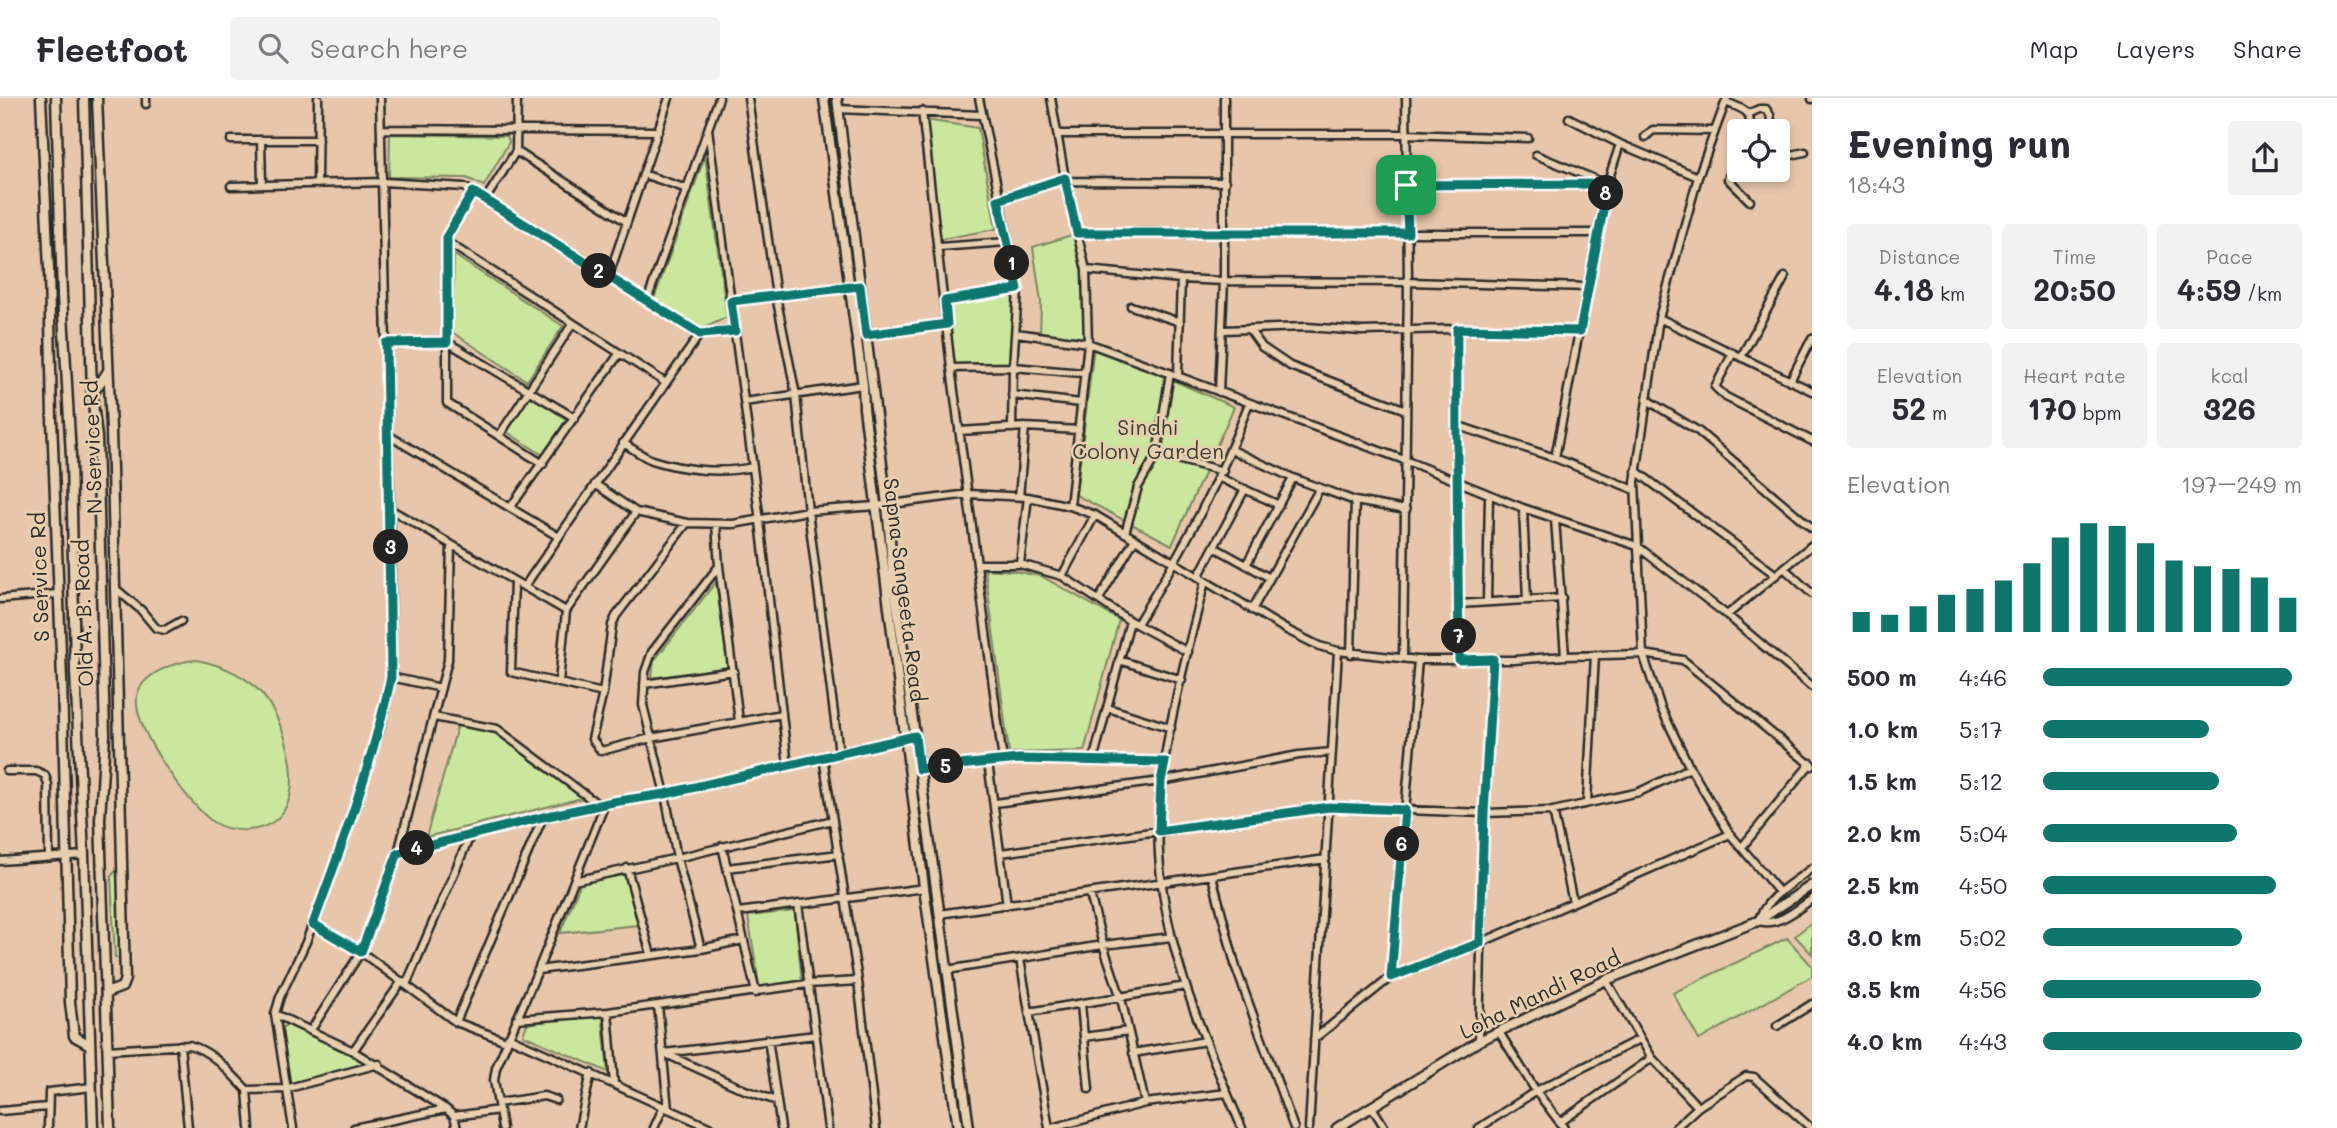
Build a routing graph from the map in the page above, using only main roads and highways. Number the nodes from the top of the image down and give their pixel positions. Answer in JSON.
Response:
{"nodes":[{"id":1,"x":41,"y":98,"type":"edge"},
{"id":2,"x":56,"y":98,"type":"edge"},
{"id":3,"x":84,"y":98,"type":"edge"},
{"id":4,"x":97,"y":98,"type":"edge"},
{"id":5,"x":824,"y":98,"type":"edge"},
{"id":6,"x":837,"y":98,"type":"edge"},
{"id":7,"x":855,"y":286,"type":"junction"},
{"id":8,"x":108,"y":371,"type":"junction"},
{"id":9,"x":51,"y":385,"type":"junction"},
{"id":10,"x":68,"y":385,"type":"junction"},
{"id":11,"x":92,"y":395,"type":"junction"},
{"id":12,"x":910,"y":736,"type":"junction"},
{"id":13,"x":1812,"y":885,"type":"edge"},
{"id":14,"x":106,"y":993,"type":"junction"},
{"id":15,"x":90,"y":1045,"type":"junction"},
{"id":16,"x":93,"y":1128,"type":"edge"},
{"id":17,"x":110,"y":1128,"type":"edge"},
{"id":18,"x":958,"y":1128,"type":"edge"},
{"id":19,"x":969,"y":1128,"type":"edge"},
{"id":20,"x":1336,"y":1128,"type":"edge"}],
"edges":[{"from":1,"to":9,"type":"main road","name":"S Service Rd"},
{"from":2,"to":10,"type":"main road","name":"Old A. B. Road"},
{"from":3,"to":11,"type":"main road","name":"Old A. B. Road"},
{"from":4,"to":8,"type":"main road","name":"N Service Rd"},
{"from":5,"to":7,"type":"main road","name":"Sapna Sangeeta Road"},
{"from":6,"to":7,"type":"main road","name":"Sapna Sangeeta Road"},
{"from":7,"to":12,"type":"main road","name":"Sapna Sangeeta Road"},
{"from":7,"to":12,"type":"main road","name":"Sapna Sangeeta Road"},
{"from":8,"to":11,"type":"main road"},
{"from":8,"to":14,"type":"main road","name":"N Service Rd"},
{"from":9,"to":10,"type":"main road"},
{"from":9,"to":15,"type":"main road","name":"S Service Rd"},
{"from":10,"to":15,"type":"main road","name":"Old A. B. Road"},
{"from":11,"to":14,"type":"main road","name":"Old A. B. Road"},
{"from":12,"to":18,"type":"main road","name":"Sapna Sangeeta Road"},
{"from":12,"to":19,"type":"main road","name":"Sapna Sangeeta Road"},
{"from":13,"to":20,"type":"main road","name":"Loha Mandi Road"},
{"from":14,"to":17,"type":"main road","name":"Old A. B. Road"},
{"from":15,"to":16,"type":"main road","name":"Old A. B. Road"}]}
